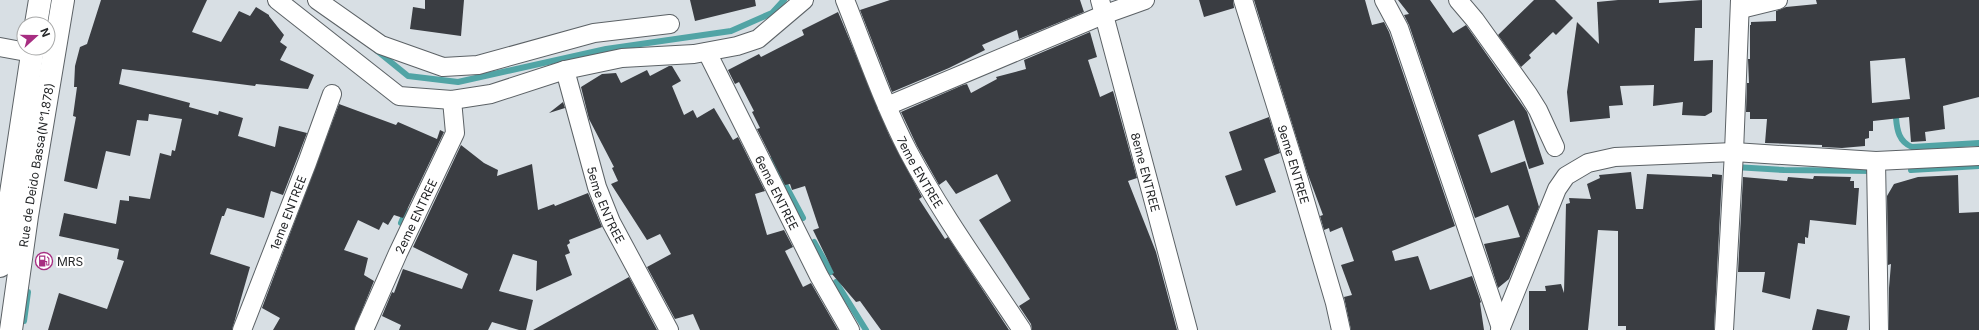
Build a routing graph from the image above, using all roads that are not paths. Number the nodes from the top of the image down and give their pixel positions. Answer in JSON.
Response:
{"nodes":[{"id":1,"x":40,"y":0,"type":"edge"},
{"id":2,"x":63,"y":0,"type":"edge"},
{"id":3,"x":277,"y":0,"type":"edge"},
{"id":4,"x":317,"y":0,"type":"edge"},
{"id":5,"x":804,"y":0,"type":"edge"},
{"id":6,"x":845,"y":0,"type":"edge"},
{"id":7,"x":1144,"y":0,"type":"edge"},
{"id":8,"x":1243,"y":0,"type":"edge"},
{"id":9,"x":1384,"y":0,"type":"edge"},
{"id":10,"x":1458,"y":0,"type":"edge"},
{"id":11,"x":1778,"y":0,"type":"edge"},
{"id":12,"x":1741,"y":4,"type":"edge"},
{"id":13,"x":1101,"y":7,"type":"edge"},
{"id":14,"x":37,"y":16,"type":"edge"},
{"id":15,"x":670,"y":24,"type":"dead end"},
{"id":16,"x":0,"y":47,"type":"edge"},
{"id":17,"x":16,"y":48,"type":"edge"},
{"id":18,"x":707,"y":52,"type":"junction"},
{"id":19,"x":31,"y":56,"type":"edge"},
{"id":20,"x":565,"y":70,"type":"junction"},
{"id":21,"x":332,"y":94,"type":"dead end"},
{"id":22,"x":452,"y":100,"type":"junction"},
{"id":23,"x":887,"y":106,"type":"junction"},
{"id":24,"x":1555,"y":147,"type":"dead end"},
{"id":25,"x":1734,"y":152,"type":"junction"},
{"id":26,"x":1979,"y":156,"type":"edge"},
{"id":27,"x":1876,"y":161,"type":"junction"},
{"id":28,"x":17,"y":214,"type":"junction"},
{"id":29,"x":0,"y":266,"type":"edge"},
{"id":30,"x":1500,"y":329,"type":"edge"},
{"id":31,"x":11,"y":330,"type":"edge"},
{"id":32,"x":242,"y":330,"type":"edge"},
{"id":33,"x":364,"y":330,"type":"edge"},
{"id":34,"x":669,"y":330,"type":"edge"},
{"id":35,"x":850,"y":330,"type":"edge"},
{"id":36,"x":1022,"y":330,"type":"edge"},
{"id":37,"x":1188,"y":330,"type":"edge"},
{"id":38,"x":1341,"y":330,"type":"edge"},
{"id":39,"x":1724,"y":330,"type":"edge"},
{"id":40,"x":1879,"y":330,"type":"edge"}],
"edges":[{"from":1,"to":14,"type":"main road"},
{"from":2,"to":28,"type":"main road","name":"Rue de Deido Bassa(N°1.878)"},
{"from":3,"to":22,"type":"street"},
{"from":4,"to":15,"type":"street"},
{"from":5,"to":18,"type":"street"},
{"from":6,"to":23,"type":"street","name":"7eme ENTREE"},
{"from":7,"to":13,"type":"street"},
{"from":8,"to":38,"type":"street","name":"9eme ENTREE"},
{"from":9,"to":30,"type":"street"},
{"from":10,"to":24,"type":"street"},
{"from":11,"to":12,"type":"street"},
{"from":12,"to":25,"type":"street"},
{"from":13,"to":23,"type":"street"},
{"from":13,"to":37,"type":"street","name":"8eme ENTREE"},
{"from":16,"to":17,"type":"street"},
{"from":18,"to":20,"type":"street"},
{"from":18,"to":35,"type":"street","name":"6eme ENTREE"},
{"from":19,"to":28,"type":"main road","name":"Rue de Deido Bassa(N°1.878)"},
{"from":20,"to":22,"type":"street"},
{"from":20,"to":34,"type":"street","name":"5eme ENTREE"},
{"from":21,"to":32,"type":"street","name":"1eme ENTREE"},
{"from":22,"to":33,"type":"street","name":"2eme ENTREE"},
{"from":23,"to":36,"type":"street","name":"7eme ENTREE"},
{"from":25,"to":27,"type":"street"},
{"from":25,"to":30,"type":"street"},
{"from":25,"to":39,"type":"street"},
{"from":26,"to":27,"type":"street"},
{"from":27,"to":40,"type":"street"},
{"from":28,"to":29,"type":"main road","name":"Rue de Deido Bassa(N°1.878)"},
{"from":28,"to":31,"type":"main road","name":"Rue de Deido Bassa(N°1.878)"}]}
